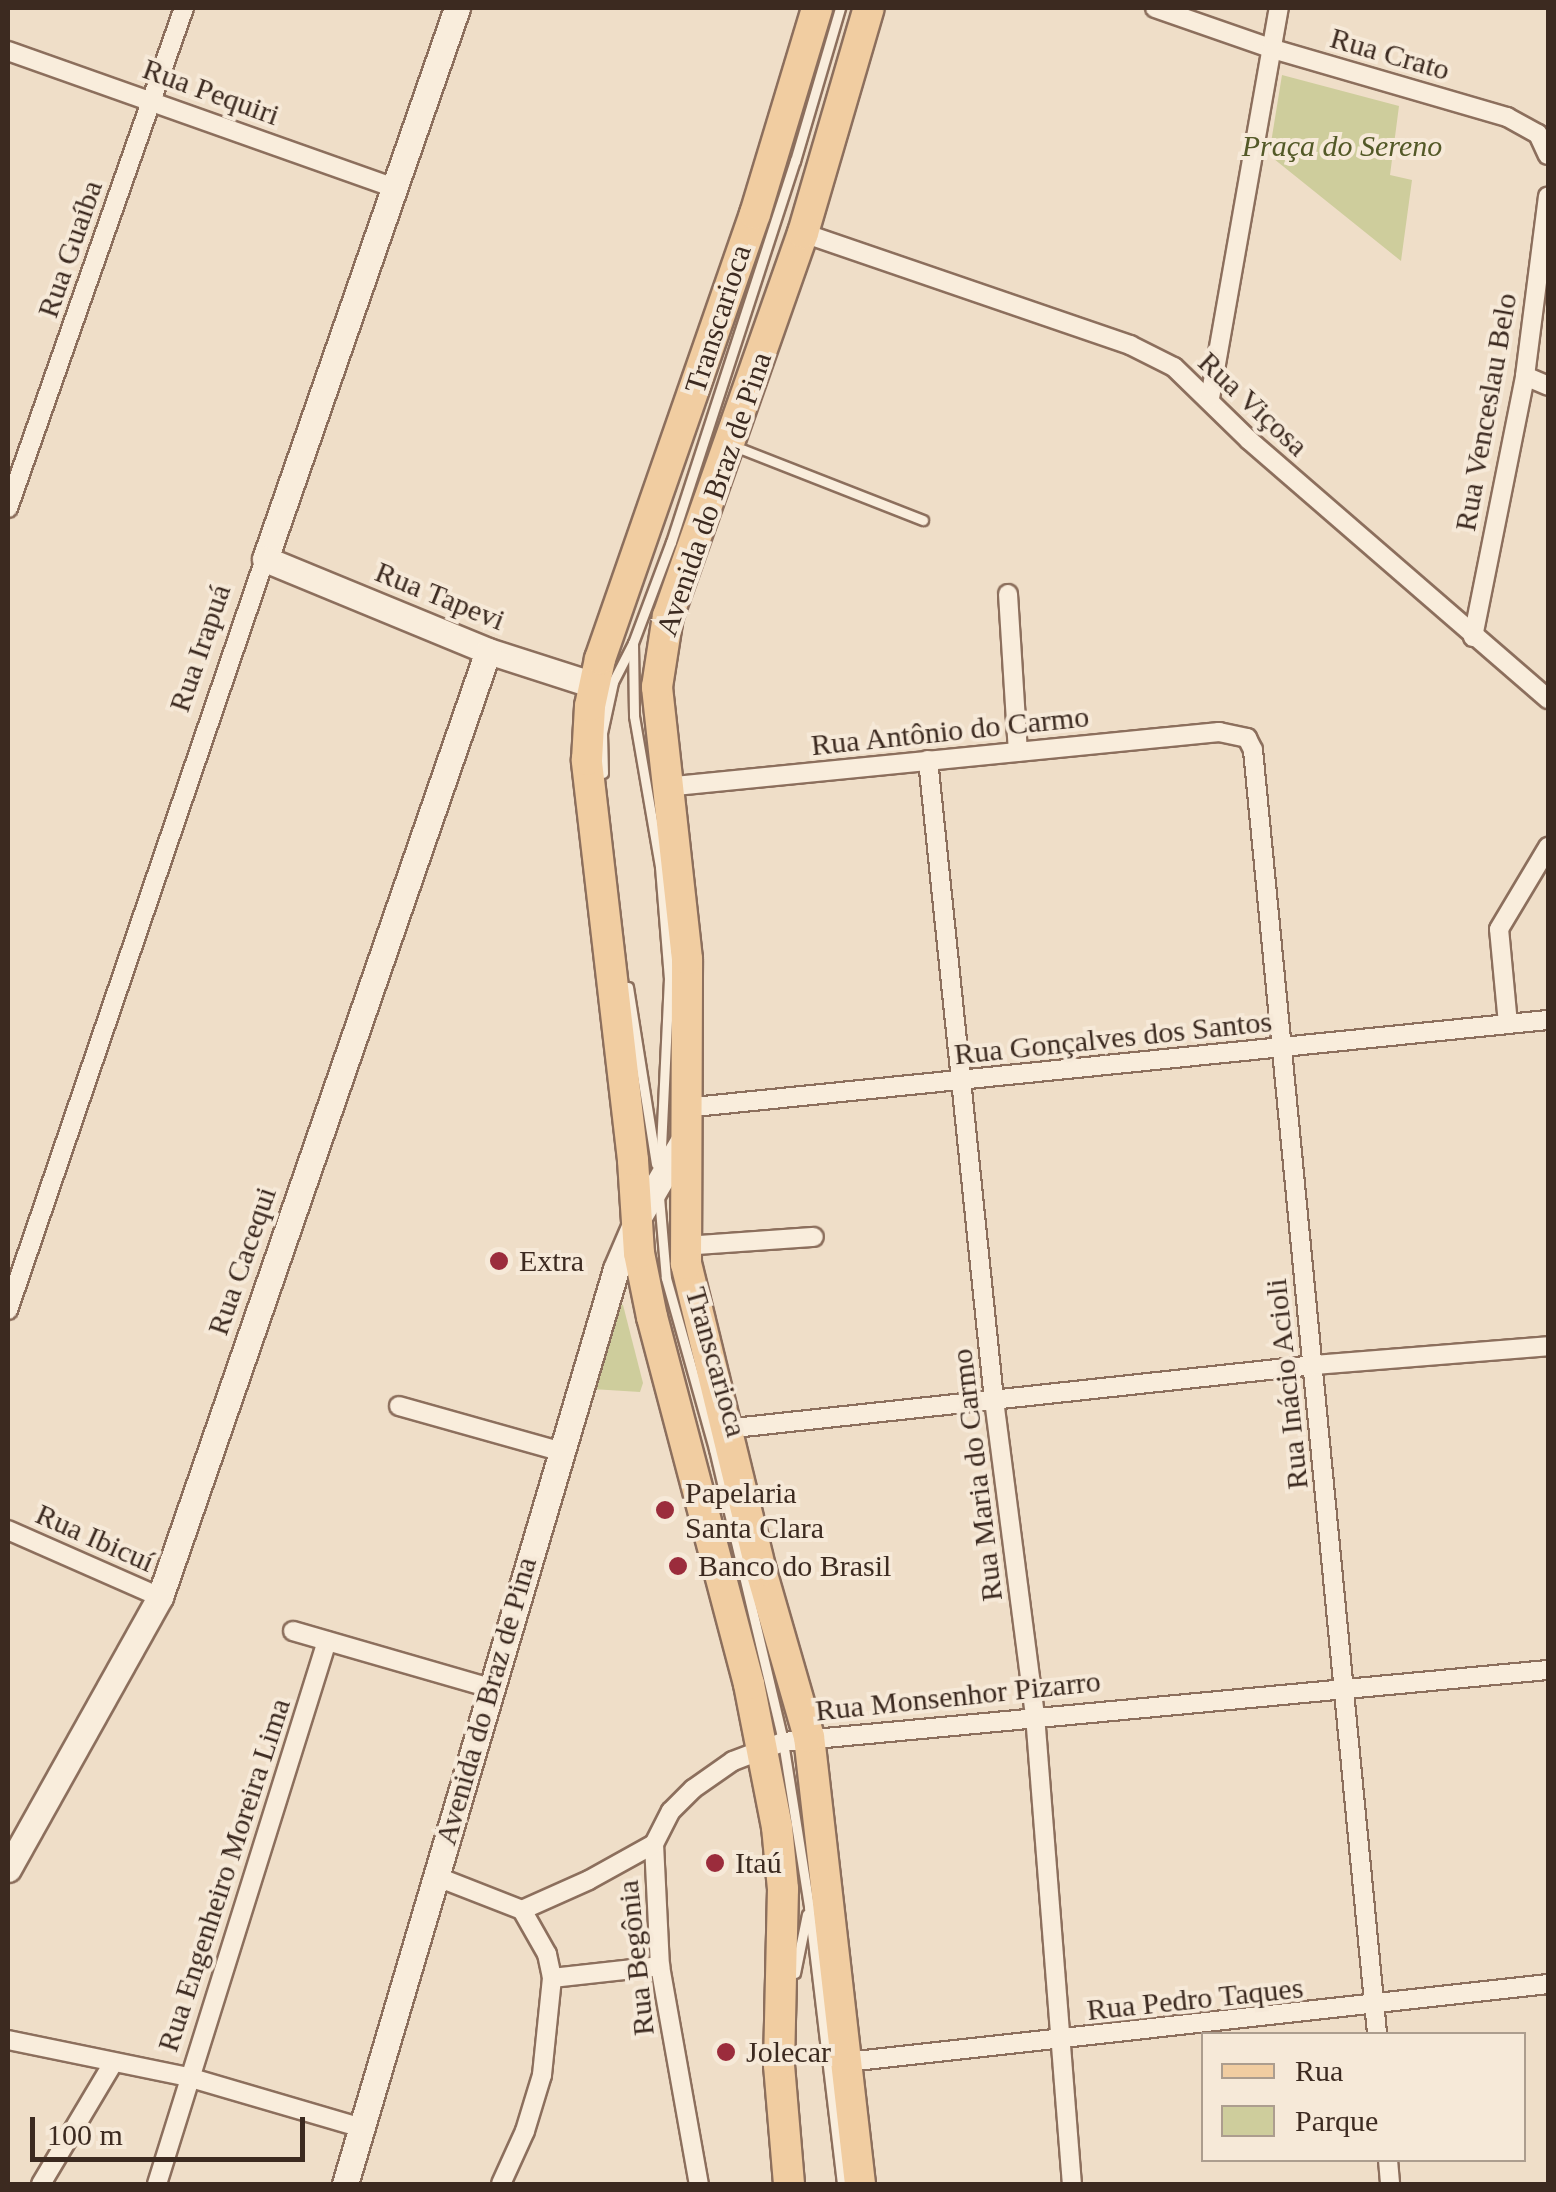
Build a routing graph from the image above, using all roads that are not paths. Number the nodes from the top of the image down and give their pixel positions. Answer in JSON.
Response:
{"nodes":[{"id":1,"x":184,"y":8,"type":"edge"},
{"id":2,"x":458,"y":8,"type":"edge"},
{"id":3,"x":817,"y":8,"type":"edge"},
{"id":4,"x":840,"y":8,"type":"edge"},
{"id":5,"x":869,"y":8,"type":"edge"},
{"id":6,"x":1155,"y":8,"type":"edge"},
{"id":7,"x":1279,"y":8,"type":"edge"},
{"id":8,"x":1274,"y":49,"type":"junction"},
{"id":9,"x":8,"y":51,"type":"edge"},
{"id":10,"x":151,"y":99,"type":"junction"},
{"id":11,"x":1547,"y":150,"type":"edge"},
{"id":12,"x":395,"y":188,"type":"junction"},
{"id":13,"x":1548,"y":196,"type":"edge"},
{"id":14,"x":803,"y":233,"type":"junction"},
{"id":15,"x":1525,"y":376,"type":"junction"},
{"id":16,"x":1548,"y":386,"type":"edge"},
{"id":17,"x":1210,"y":398,"type":"junction"},
{"id":18,"x":732,"y":445,"type":"junction"},
{"id":19,"x":8,"y":508,"type":"edge"},
{"id":20,"x":923,"y":520,"type":"dead end"},
{"id":21,"x":265,"y":559,"type":"junction"},
{"id":22,"x":1008,"y":594,"type":"dead end"},
{"id":23,"x":1473,"y":638,"type":"junction"},
{"id":24,"x":633,"y":642,"type":"junction"},
{"id":25,"x":488,"y":652,"type":"junction"},
{"id":26,"x":594,"y":684,"type":"junction"},
{"id":27,"x":1548,"y":699,"type":"edge"},
{"id":28,"x":1240,"y":734,"type":"joint"},
{"id":29,"x":1018,"y":752,"type":"junction"},
{"id":30,"x":928,"y":760,"type":"junction"},
{"id":31,"x":603,"y":777,"type":"dead end"},
{"id":32,"x":665,"y":787,"type":"junction"},
{"id":33,"x":604,"y":796,"type":"dead end"},
{"id":34,"x":1548,"y":847,"type":"edge"},
{"id":35,"x":621,"y":942,"type":"dead end"},
{"id":36,"x":626,"y":976,"type":"dead end"},
{"id":37,"x":1548,"y":1020,"type":"edge"},
{"id":38,"x":1508,"y":1024,"type":"junction"},
{"id":39,"x":1279,"y":1046,"type":"junction"},
{"id":40,"x":962,"y":1083,"type":"junction"},
{"id":41,"x":684,"y":1108,"type":"junction"},
{"id":42,"x":683,"y":1141,"type":"junction"},
{"id":43,"x":658,"y":1182,"type":"junction"},
{"id":44,"x":637,"y":1220,"type":"junction"},
{"id":45,"x":814,"y":1236,"type":"dead end"},
{"id":46,"x":684,"y":1246,"type":"junction"},
{"id":47,"x":8,"y":1310,"type":"edge"},
{"id":48,"x":1548,"y":1346,"type":"edge"},
{"id":49,"x":1314,"y":1364,"type":"junction"},
{"id":50,"x":994,"y":1400,"type":"junction"},
{"id":51,"x":399,"y":1406,"type":"dead end"},
{"id":52,"x":725,"y":1429,"type":"junction"},
{"id":53,"x":559,"y":1451,"type":"junction"},
{"id":54,"x":8,"y":1530,"type":"edge"},
{"id":55,"x":160,"y":1597,"type":"junction"},
{"id":56,"x":293,"y":1631,"type":"dead end"},
{"id":57,"x":327,"y":1641,"type":"junction"},
{"id":58,"x":1548,"y":1670,"type":"edge"},
{"id":59,"x":490,"y":1688,"type":"junction"},
{"id":60,"x":1342,"y":1688,"type":"junction"},
{"id":61,"x":1035,"y":1715,"type":"junction"},
{"id":62,"x":785,"y":1742,"type":"junction"},
{"id":63,"x":654,"y":1844,"type":"junction"},
{"id":64,"x":8,"y":1870,"type":"edge"},
{"id":65,"x":436,"y":1876,"type":"junction"},
{"id":66,"x":809,"y":1907,"type":"junction"},
{"id":67,"x":522,"y":1910,"type":"junction"},
{"id":68,"x":660,"y":1966,"type":"junction"},
{"id":69,"x":552,"y":1978,"type":"junction"},
{"id":70,"x":1548,"y":1984,"type":"edge"},
{"id":71,"x":1374,"y":2006,"type":"junction"},
{"id":72,"x":1377,"y":2032,"type":"edge"},
{"id":73,"x":8,"y":2040,"type":"edge"},
{"id":74,"x":1062,"y":2042,"type":"junction"},
{"id":75,"x":847,"y":2062,"type":"junction"},
{"id":76,"x":113,"y":2064,"type":"junction"},
{"id":77,"x":188,"y":2077,"type":"junction"},
{"id":78,"x":362,"y":2128,"type":"junction"},
{"id":79,"x":41,"y":2184,"type":"edge"},
{"id":80,"x":157,"y":2184,"type":"edge"},
{"id":81,"x":345,"y":2184,"type":"edge"},
{"id":82,"x":501,"y":2184,"type":"edge"},
{"id":83,"x":699,"y":2184,"type":"edge"},
{"id":84,"x":789,"y":2184,"type":"edge"},
{"id":85,"x":799,"y":2184,"type":"edge"},
{"id":86,"x":842,"y":2184,"type":"edge"},
{"id":87,"x":860,"y":2184,"type":"edge"},
{"id":88,"x":1072,"y":2184,"type":"edge"}],
"edges":[{"from":1,"to":10,"type":"street","name":"Rua Guaíba"},
{"from":2,"to":12,"type":"main road","name":"Rua Irapuá"},
{"from":3,"to":26,"type":"main road","name":"Avenida do Braz de Pina"},
{"from":4,"to":24,"type":"lane","name":"Transcarioca"},
{"from":5,"to":14,"type":"main road","name":"Avenida do Braz de Pina"},
{"from":6,"to":8,"type":"street","name":"Rua Crato"},
{"from":7,"to":8,"type":"street"},
{"from":8,"to":11,"type":"street","name":"Rua Crato"},
{"from":8,"to":17,"type":"street"},
{"from":9,"to":10,"type":"street","name":"Rua Pequiri"},
{"from":10,"to":12,"type":"street","name":"Rua Pequiri"},
{"from":10,"to":19,"type":"street","name":"Rua Guaíba"},
{"from":12,"to":21,"type":"main road","name":"Rua Irapuá"},
{"from":13,"to":15,"type":"street","name":"Rua Venceslau Belo"},
{"from":14,"to":17,"type":"street","name":"Rua Viçosa"},
{"from":14,"to":18,"type":"main road","name":"Avenida do Braz de Pina"},
{"from":15,"to":16,"type":"street"},
{"from":15,"to":23,"type":"street","name":"Rua Venceslau Belo"},
{"from":17,"to":23,"type":"street","name":"Rua Viçosa"},
{"from":18,"to":20,"type":"lane"},
{"from":18,"to":32,"type":"main road","name":"Avenida do Braz de Pina"},
{"from":21,"to":25,"type":"main road","name":"Rua Tapevi"},
{"from":21,"to":47,"type":"street","name":"Rua Irapuá"},
{"from":22,"to":29,"type":"street"},
{"from":23,"to":27,"type":"street","name":"Rua Viçosa"},
{"from":24,"to":31,"type":"lane","name":"Transcarioca"},
{"from":24,"to":43,"type":"lane","name":"Transcarioca"},
{"from":25,"to":26,"type":"main road","name":"Rua Tapevi"},
{"from":25,"to":55,"type":"main road","name":"Rua Cacequi"},
{"from":26,"to":44,"type":"main road","name":"Avenida do Braz de Pina"},
{"from":28,"to":29,"type":"street","name":"Rua Antônio do Carmo"},
{"from":28,"to":39,"type":"street","name":"Rua Inácio Acioli"},
{"from":29,"to":30,"type":"street","name":"Rua Antônio do Carmo"},
{"from":30,"to":32,"type":"street","name":"Rua Antônio do Carmo"},
{"from":30,"to":40,"type":"street","name":"Rua Maria do Carmo"},
{"from":32,"to":41,"type":"main road","name":"Avenida do Braz de Pina"},
{"from":33,"to":35,"type":"lane"},
{"from":34,"to":38,"type":"street"},
{"from":36,"to":43,"type":"lane","name":"Transcarioca"},
{"from":37,"to":38,"type":"street","name":"Rua Gonçalves dos Santos"},
{"from":38,"to":39,"type":"street","name":"Rua Gonçalves dos Santos"},
{"from":39,"to":40,"type":"street","name":"Rua Gonçalves dos Santos"},
{"from":39,"to":49,"type":"street","name":"Rua Inácio Acioli"},
{"from":40,"to":41,"type":"street","name":"Rua Gonçalves dos Santos"},
{"from":40,"to":50,"type":"street","name":"Rua Maria do Carmo"},
{"from":41,"to":42,"type":"main road","name":"Avenida do Braz de Pina"},
{"from":42,"to":43,"type":"main road","name":"Avenida do Braz de Pina"},
{"from":42,"to":46,"type":"main road"},
{"from":43,"to":44,"type":"main road","name":"Avenida do Braz de Pina"},
{"from":43,"to":62,"type":"lane","name":"Transcarioca"},
{"from":44,"to":53,"type":"main road","name":"Avenida do Braz de Pina"},
{"from":44,"to":62,"type":"main road"},
{"from":45,"to":46,"type":"street"},
{"from":46,"to":52,"type":"main road"},
{"from":48,"to":49,"type":"street"},
{"from":49,"to":50,"type":"street"},
{"from":49,"to":60,"type":"street","name":"Rua Inácio Acioli"},
{"from":50,"to":52,"type":"street"},
{"from":50,"to":61,"type":"street","name":"Rua Maria do Carmo"},
{"from":51,"to":53,"type":"street"},
{"from":52,"to":62,"type":"main road"},
{"from":53,"to":59,"type":"main road","name":"Avenida do Braz de Pina"},
{"from":54,"to":55,"type":"street","name":"Rua Ibicuí"},
{"from":55,"to":64,"type":"main road","name":"Rua Cacequi"},
{"from":56,"to":57,"type":"street"},
{"from":57,"to":59,"type":"street"},
{"from":57,"to":77,"type":"street","name":"Rua Engenheiro Moreira Lima"},
{"from":58,"to":60,"type":"street","name":"Rua Monsenhor Pizarro"},
{"from":59,"to":65,"type":"main road","name":"Avenida do Braz de Pina"},
{"from":60,"to":61,"type":"street","name":"Rua Monsenhor Pizarro"},
{"from":60,"to":71,"type":"street","name":"Rua Inácio Acioli"},
{"from":61,"to":62,"type":"street","name":"Rua Monsenhor Pizarro"},
{"from":61,"to":74,"type":"street","name":"Rua Maria do Carmo"},
{"from":62,"to":63,"type":"street","name":"Rua Monsenhor Pizarro"},
{"from":62,"to":66,"type":"lane","name":"Transcarioca"},
{"from":62,"to":75,"type":"main road"},
{"from":62,"to":84,"type":"main road"},
{"from":63,"to":67,"type":"street","name":"Rua Monsenhor Pizarro"},
{"from":63,"to":68,"type":"street","name":"Rua Begônia"},
{"from":65,"to":67,"type":"street"},
{"from":65,"to":78,"type":"main road","name":"Avenida do Braz de Pina"},
{"from":66,"to":85,"type":"lane","name":"Transcarioca"},
{"from":66,"to":86,"type":"lane","name":"Transcarioca"},
{"from":67,"to":69,"type":"street"},
{"from":68,"to":69,"type":"street"},
{"from":68,"to":83,"type":"street","name":"Rua Begônia"},
{"from":69,"to":82,"type":"street"},
{"from":70,"to":71,"type":"street","name":"Rua Pedro Taques"},
{"from":71,"to":72,"type":"street","name":"Rua Inácio Acioli"},
{"from":71,"to":74,"type":"street","name":"Rua Pedro Taques"},
{"from":73,"to":76,"type":"street"},
{"from":74,"to":75,"type":"street","name":"Rua Pedro Taques"},
{"from":74,"to":88,"type":"street","name":"Rua Maria do Carmo"},
{"from":75,"to":87,"type":"main road"},
{"from":76,"to":77,"type":"street"},
{"from":76,"to":79,"type":"street"},
{"from":77,"to":78,"type":"street"},
{"from":77,"to":80,"type":"street","name":"Rua Engenheiro Moreira Lima"},
{"from":78,"to":81,"type":"main road","name":"Avenida do Braz de Pina"}]}
